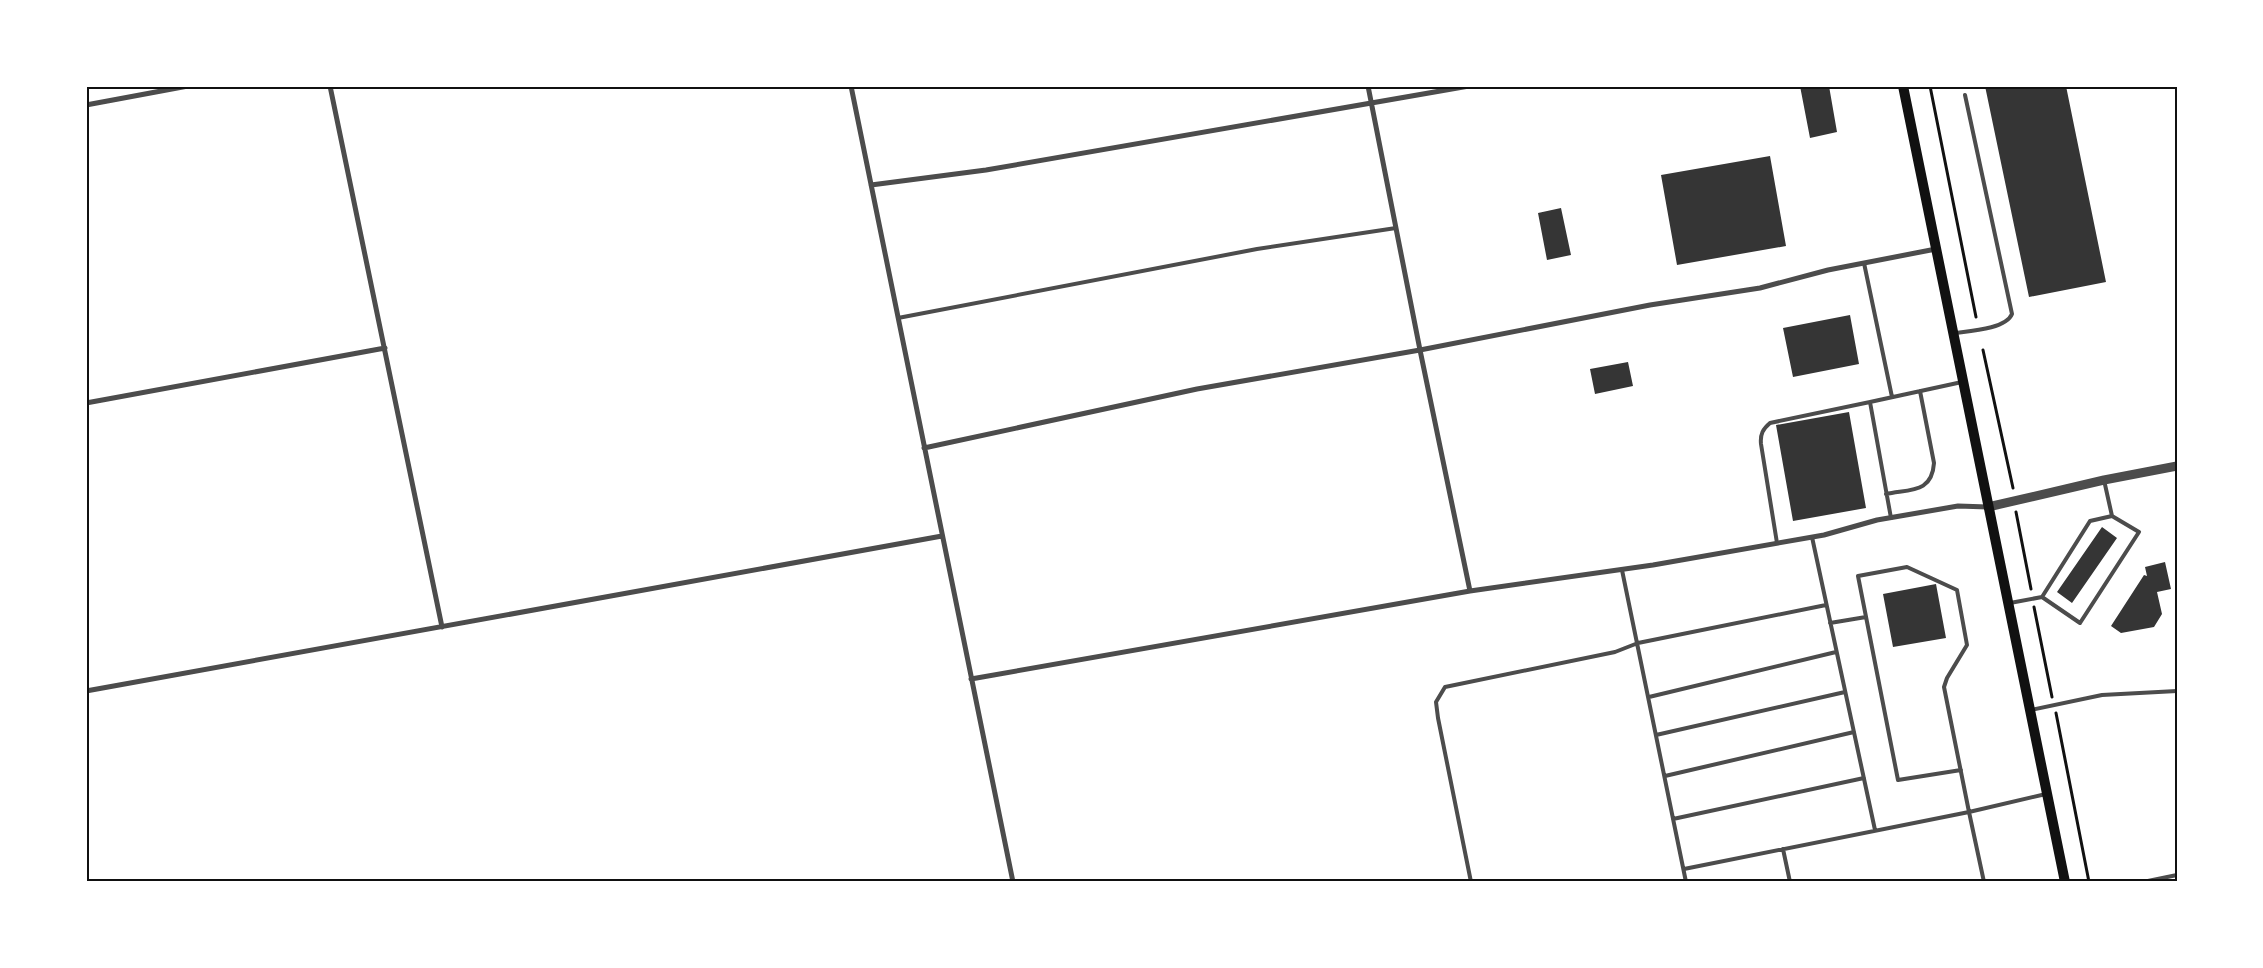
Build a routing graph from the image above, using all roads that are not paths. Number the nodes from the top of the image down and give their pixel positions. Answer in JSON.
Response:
{"nodes":[{"id":1,"x":188,"y":86,"type":"edge"},
{"id":2,"x":330,"y":86,"type":"edge"},
{"id":3,"x":851,"y":86,"type":"edge"},
{"id":4,"x":1368,"y":86,"type":"edge"},
{"id":5,"x":1469,"y":86,"type":"edge"},
{"id":6,"x":1903,"y":86,"type":"edge"},
{"id":7,"x":1966,"y":95,"type":"dead end"},
{"id":8,"x":1371,"y":103,"type":"junction"},
{"id":9,"x":86,"y":105,"type":"edge"},
{"id":10,"x":871,"y":185,"type":"junction"},
{"id":11,"x":1396,"y":228,"type":"junction"},
{"id":12,"x":1936,"y":249,"type":"junction"},
{"id":13,"x":1864,"y":263,"type":"junction"},
{"id":14,"x":898,"y":318,"type":"junction"},
{"id":15,"x":1953,"y":334,"type":"junction"},
{"id":16,"x":385,"y":348,"type":"junction"},
{"id":17,"x":1420,"y":350,"type":"junction"},
{"id":18,"x":1962,"y":382,"type":"junction"},
{"id":19,"x":1920,"y":391,"type":"junction"},
{"id":20,"x":1892,"y":397,"type":"junction"},
{"id":21,"x":1870,"y":402,"type":"junction"},
{"id":22,"x":86,"y":403,"type":"edge"},
{"id":23,"x":924,"y":448,"type":"junction"},
{"id":24,"x":2177,"y":466,"type":"edge"},
{"id":25,"x":2104,"y":480,"type":"junction"},
{"id":26,"x":1886,"y":494,"type":"junction"},
{"id":27,"x":1988,"y":507,"type":"junction"},
{"id":28,"x":2112,"y":516,"type":"junction"},
{"id":29,"x":1891,"y":518,"type":"junction"},
{"id":30,"x":942,"y":536,"type":"junction"},
{"id":31,"x":1812,"y":537,"type":"junction"},
{"id":32,"x":1777,"y":543,"type":"junction"},
{"id":33,"x":1622,"y":570,"type":"junction"},
{"id":34,"x":1470,"y":591,"type":"junction"},
{"id":35,"x":2042,"y":597,"type":"junction"},
{"id":36,"x":2008,"y":604,"type":"junction"},
{"id":37,"x":1826,"y":605,"type":"junction"},
{"id":38,"x":1866,"y":617,"type":"junction"},
{"id":39,"x":1830,"y":623,"type":"junction"},
{"id":40,"x":442,"y":628,"type":"junction"},
{"id":41,"x":1638,"y":643,"type":"junction"},
{"id":42,"x":1836,"y":652,"type":"junction"},
{"id":43,"x":970,"y":679,"type":"junction"},
{"id":44,"x":86,"y":691,"type":"edge"},
{"id":45,"x":2177,"y":691,"type":"edge"},
{"id":46,"x":1845,"y":692,"type":"junction"},
{"id":47,"x":1649,"y":697,"type":"junction"},
{"id":48,"x":2030,"y":710,"type":"junction"},
{"id":49,"x":1854,"y":732,"type":"junction"},
{"id":50,"x":1656,"y":735,"type":"junction"},
{"id":51,"x":1961,"y":770,"type":"junction"},
{"id":52,"x":1665,"y":776,"type":"junction"},
{"id":53,"x":1864,"y":778,"type":"junction"},
{"id":54,"x":2046,"y":794,"type":"junction"},
{"id":55,"x":1969,"y":812,"type":"junction"},
{"id":56,"x":1674,"y":820,"type":"junction"},
{"id":57,"x":1875,"y":830,"type":"junction"},
{"id":58,"x":1783,"y":849,"type":"junction"},
{"id":59,"x":1684,"y":870,"type":"junction"},
{"id":60,"x":2177,"y":875,"type":"edge"},
{"id":61,"x":1013,"y":882,"type":"edge"},
{"id":62,"x":1471,"y":882,"type":"edge"},
{"id":63,"x":1686,"y":882,"type":"edge"},
{"id":64,"x":1790,"y":882,"type":"edge"},
{"id":65,"x":1984,"y":882,"type":"edge"},
{"id":66,"x":2065,"y":882,"type":"edge"},
{"id":67,"x":2143,"y":882,"type":"edge"}],
"edges":[{"from":1,"to":9,"type":"street"},
{"from":2,"to":16,"type":"street"},
{"from":3,"to":10,"type":"street"},
{"from":4,"to":8,"type":"street"},
{"from":5,"to":8,"type":"street"},
{"from":6,"to":12,"type":"main road"},
{"from":7,"to":15,"type":"lane"},
{"from":8,"to":10,"type":"street"},
{"from":8,"to":11,"type":"street"},
{"from":10,"to":14,"type":"street"},
{"from":11,"to":14,"type":"lane"},
{"from":11,"to":17,"type":"street"},
{"from":12,"to":13,"type":"street"},
{"from":12,"to":15,"type":"main road"},
{"from":13,"to":17,"type":"street"},
{"from":13,"to":20,"type":"lane"},
{"from":14,"to":23,"type":"street"},
{"from":15,"to":18,"type":"main road"},
{"from":16,"to":22,"type":"street"},
{"from":16,"to":40,"type":"street"},
{"from":17,"to":23,"type":"street"},
{"from":17,"to":34,"type":"street"},
{"from":18,"to":19,"type":"lane"},
{"from":18,"to":27,"type":"main road"},
{"from":19,"to":20,"type":"lane"},
{"from":19,"to":26,"type":"lane"},
{"from":20,"to":21,"type":"lane"},
{"from":21,"to":26,"type":"lane"},
{"from":21,"to":32,"type":"lane"},
{"from":23,"to":30,"type":"street"},
{"from":24,"to":25,"type":"street"},
{"from":25,"to":27,"type":"street"},
{"from":25,"to":28,"type":"lane"},
{"from":26,"to":29,"type":"lane"},
{"from":27,"to":29,"type":"street"},
{"from":27,"to":36,"type":"main road"},
{"from":28,"to":35,"type":"lane"},
{"from":28,"to":35,"type":"lane"},
{"from":29,"to":31,"type":"street"},
{"from":30,"to":40,"type":"street"},
{"from":30,"to":43,"type":"street"},
{"from":31,"to":32,"type":"street"},
{"from":31,"to":37,"type":"lane"},
{"from":32,"to":33,"type":"street"},
{"from":33,"to":34,"type":"street"},
{"from":33,"to":41,"type":"lane"},
{"from":34,"to":43,"type":"street"},
{"from":35,"to":36,"type":"lane"},
{"from":36,"to":48,"type":"main road"},
{"from":37,"to":39,"type":"lane"},
{"from":37,"to":41,"type":"lane"},
{"from":38,"to":39,"type":"lane"},
{"from":38,"to":51,"type":"lane"},
{"from":38,"to":51,"type":"lane"},
{"from":39,"to":42,"type":"lane"},
{"from":40,"to":44,"type":"street"},
{"from":41,"to":47,"type":"lane"},
{"from":41,"to":62,"type":"lane"},
{"from":42,"to":46,"type":"lane"},
{"from":42,"to":47,"type":"lane"},
{"from":43,"to":61,"type":"street"},
{"from":45,"to":48,"type":"lane"},
{"from":46,"to":49,"type":"lane"},
{"from":46,"to":50,"type":"lane"},
{"from":47,"to":50,"type":"lane"},
{"from":48,"to":54,"type":"main road"},
{"from":49,"to":52,"type":"lane"},
{"from":49,"to":53,"type":"lane"},
{"from":50,"to":52,"type":"lane"},
{"from":51,"to":55,"type":"lane"},
{"from":52,"to":56,"type":"lane"},
{"from":53,"to":56,"type":"lane"},
{"from":53,"to":57,"type":"lane"},
{"from":54,"to":55,"type":"lane"},
{"from":54,"to":66,"type":"main road"},
{"from":55,"to":57,"type":"lane"},
{"from":55,"to":65,"type":"lane"},
{"from":56,"to":59,"type":"lane"},
{"from":57,"to":58,"type":"lane"},
{"from":58,"to":59,"type":"lane"},
{"from":58,"to":64,"type":"lane"},
{"from":59,"to":63,"type":"lane"},
{"from":60,"to":67,"type":"lane"}]}
